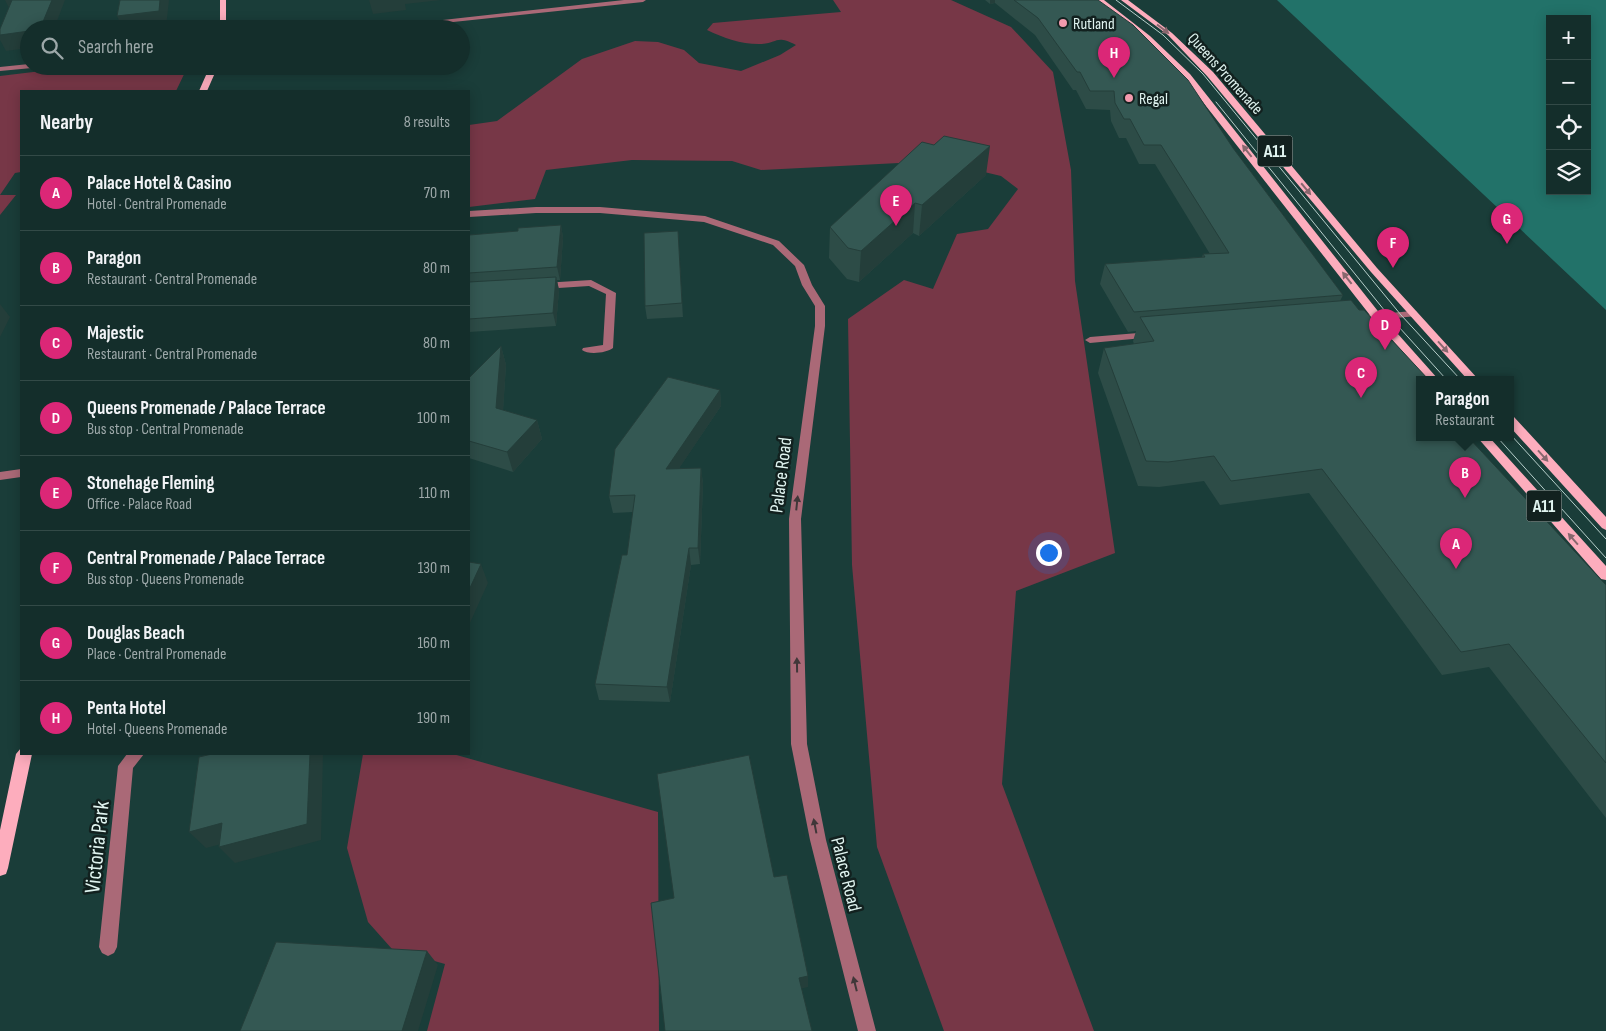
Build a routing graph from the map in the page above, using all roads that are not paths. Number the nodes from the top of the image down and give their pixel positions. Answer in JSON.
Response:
{"nodes":[{"id":1,"x":223,"y":0,"type":"edge"},
{"id":2,"x":643,"y":0,"type":"edge"},
{"id":3,"x":1100,"y":0,"type":"edge"},
{"id":4,"x":1124,"y":0,"type":"edge"},
{"id":5,"x":223,"y":20,"type":"edge"},
{"id":6,"x":451,"y":20,"type":"edge"},
{"id":7,"x":20,"y":67,"type":"edge"},
{"id":8,"x":0,"y":69,"type":"edge"},
{"id":9,"x":210,"y":75,"type":"edge"},
{"id":10,"x":203,"y":90,"type":"edge"},
{"id":11,"x":470,"y":214,"type":"edge"},
{"id":12,"x":535,"y":287,"type":"edge"},
{"id":13,"x":1413,"y":314,"type":"junction"},
{"id":14,"x":1377,"y":317,"type":"junction"},
{"id":15,"x":1346,"y":319,"type":"edge"},
{"id":16,"x":1158,"y":335,"type":"edge"},
{"id":17,"x":1090,"y":340,"type":"dead end"},
{"id":18,"x":587,"y":350,"type":"dead end"},
{"id":19,"x":1429,"y":376,"type":"edge"},
{"id":20,"x":1470,"y":376,"type":"edge"},
{"id":21,"x":1514,"y":424,"type":"edge"},
{"id":22,"x":1487,"y":441,"type":"edge"},
{"id":23,"x":20,"y":473,"type":"edge"},
{"id":24,"x":0,"y":476,"type":"edge"},
{"id":25,"x":1606,"y":525,"type":"edge"},
{"id":26,"x":1606,"y":575,"type":"edge"},
{"id":27,"x":24,"y":755,"type":"edge"},
{"id":28,"x":135,"y":755,"type":"edge"},
{"id":29,"x":0,"y":868,"type":"edge"},
{"id":30,"x":108,"y":947,"type":"dead end"},
{"id":31,"x":867,"y":1031,"type":"edge"}],
"edges":[{"from":1,"to":5,"type":"main road"},
{"from":2,"to":6,"type":"street"},
{"from":14,"to":3,"type":"main road","name":"Queens Promenade","number":"A11","one_way":true},
{"from":4,"to":13,"type":"main road","name":"Queens Promenade","number":"A11","one_way":true},
{"from":7,"to":8,"type":"street"},
{"from":9,"to":10,"type":"main road"},
{"from":31,"to":11,"type":"street","name":"Palace Road","one_way":true},
{"from":12,"to":18,"type":"street"},
{"from":13,"to":14,"type":"street"},
{"from":13,"to":20,"type":"main road","number":"A11","one_way":true},
{"from":14,"to":15,"type":"street"},
{"from":14,"to":19,"type":"main road","number":"A11"},
{"from":16,"to":17,"type":"street"},
{"from":21,"to":25,"type":"main road","number":"A11","one_way":true},
{"from":26,"to":22,"type":"main road","number":"A11","one_way":true},
{"from":23,"to":24,"type":"street"},
{"from":27,"to":29,"type":"main road"},
{"from":28,"to":30,"type":"street","name":"Victoria Park"}]}
